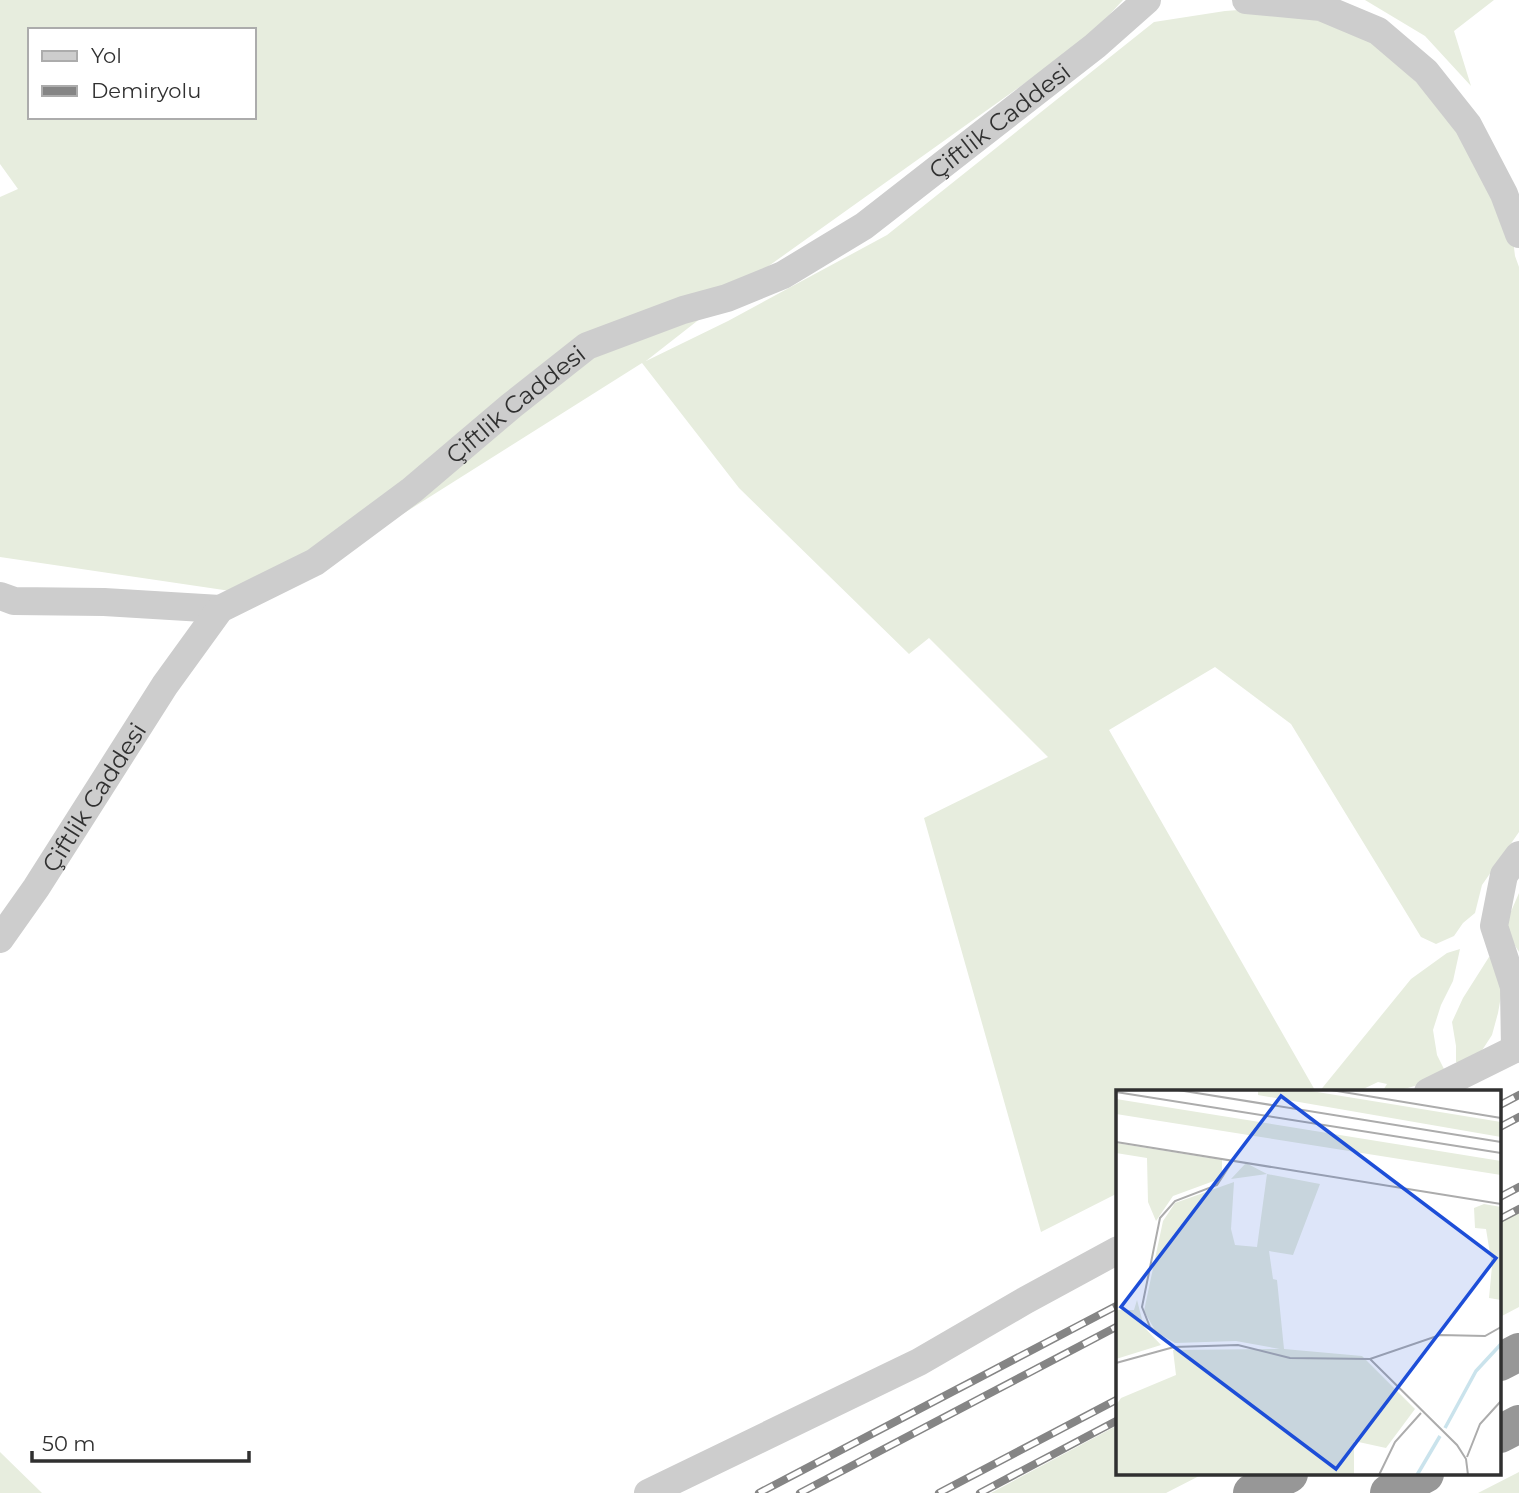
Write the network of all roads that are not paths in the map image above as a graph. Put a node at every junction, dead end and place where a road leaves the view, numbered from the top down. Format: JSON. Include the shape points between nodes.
{"nodes":[{"id":1,"x":1147,"y":0,"type":"edge"},
{"id":2,"x":1246,"y":0,"type":"edge"},
{"id":3,"x":1519,"y":234,"type":"edge"},
{"id":4,"x":0,"y":596,"type":"edge"},
{"id":5,"x":220,"y":609,"type":"junction"},
{"id":6,"x":1519,"y":855,"type":"edge"},
{"id":7,"x":0,"y":939,"type":"edge"},
{"id":8,"x":1517,"y":1048,"type":"edge"},
{"id":9,"x":1432,"y":1090,"type":"edge"},
{"id":10,"x":1116,"y":1251,"type":"edge"},
{"id":11,"x":1519,"y":1352,"type":"edge"},
{"id":12,"x":1502,"y":1361,"type":"edge"},
{"id":13,"x":1519,"y":1424,"type":"edge"},
{"id":14,"x":1502,"y":1433,"type":"edge"},
{"id":15,"x":1285,"y":1476,"type":"edge"},
{"id":16,"x":1421,"y":1476,"type":"edge"},
{"id":17,"x":648,"y":1493,"type":"edge"},
{"id":18,"x":1252,"y":1493,"type":"edge"},
{"id":19,"x":1389,"y":1493,"type":"edge"}],
"edges":[{"from":1,"to":5,"type":"street","name":"Çiftlik Caddesi","via":[[864,226],[783,275],[587,346],[412,490],[315,562]]},
{"from":2,"to":3,"type":"street","via":[[1321,7],[1378,32],[1426,72],[1468,125]]},
{"from":4,"to":5,"type":"street","via":[[13,601]]},
{"from":5,"to":7,"type":"street","name":"Çiftlik Caddesi","via":[[165,685]]},
{"from":6,"to":8,"type":"street","via":[[1504,875],[1494,926],[1514,987]]},
{"from":8,"to":9,"type":"street"},
{"from":10,"to":17,"type":"street","via":[[919,1362]]},
{"from":11,"to":12,"type":"highway"},
{"from":13,"to":14,"type":"highway"},
{"from":15,"to":18,"type":"highway"},
{"from":16,"to":19,"type":"highway"}]}
